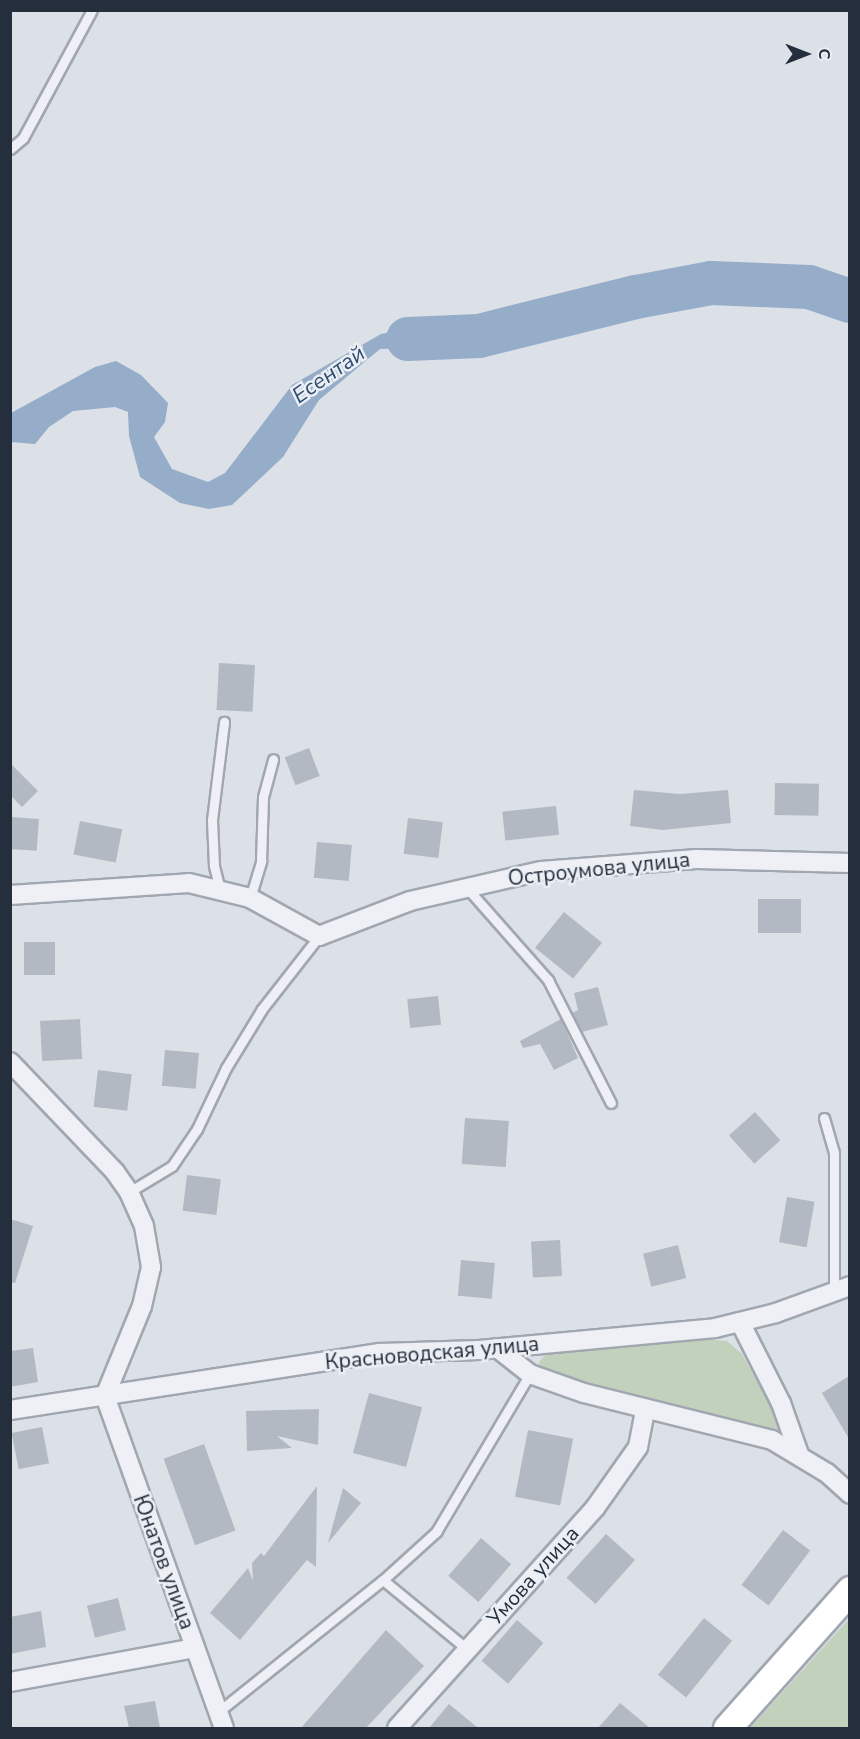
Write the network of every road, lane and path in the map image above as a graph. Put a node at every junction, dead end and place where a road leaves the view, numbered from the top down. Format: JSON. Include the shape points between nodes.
{"nodes":[{"id":1,"x":92,"y":10,"type":"edge"},
{"id":2,"x":10,"y":149,"type":"edge"},
{"id":3,"x":224,"y":722,"type":"dead end"},
{"id":4,"x":273,"y":759,"type":"dead end"},
{"id":5,"x":849,"y":863,"type":"edge"},
{"id":6,"x":466,"y":886,"type":"junction"},
{"id":7,"x":220,"y":890,"type":"junction"},
{"id":8,"x":10,"y":895,"type":"edge"},
{"id":9,"x":250,"y":898,"type":"junction"},
{"id":10,"x":319,"y":936,"type":"junction"},
{"id":11,"x":10,"y":1062,"type":"edge"},
{"id":12,"x":611,"y":1103,"type":"dead end"},
{"id":13,"x":824,"y":1119,"type":"dead end"},
{"id":14,"x":129,"y":1192,"type":"junction"},
{"id":15,"x":842,"y":1288,"type":"edge"},
{"id":16,"x":740,"y":1323,"type":"junction"},
{"id":17,"x":497,"y":1348,"type":"junction"},
{"id":18,"x":530,"y":1374,"type":"junction"},
{"id":19,"x":105,"y":1396,"type":"junction"},
{"id":20,"x":10,"y":1410,"type":"edge"},
{"id":21,"x":645,"y":1410,"type":"junction"},
{"id":22,"x":799,"y":1454,"type":"junction"},
{"id":23,"x":849,"y":1494,"type":"edge"},
{"id":24,"x":383,"y":1580,"type":"junction"},
{"id":25,"x":849,"y":1590,"type":"edge"},
{"id":26,"x":195,"y":1648,"type":"junction"},
{"id":27,"x":467,"y":1649,"type":"junction"},
{"id":28,"x":10,"y":1682,"type":"edge"},
{"id":29,"x":221,"y":1720,"type":"edge"},
{"id":30,"x":397,"y":1728,"type":"edge"},
{"id":31,"x":727,"y":1728,"type":"edge"}],
"edges":[{"from":1,"to":2,"type":"lane","via":[[23,138]]},
{"from":3,"to":7,"type":"lane","via":[[212,820],[214,866]]},
{"from":4,"to":9,"type":"lane","via":[[263,797],[261,861]]},
{"from":5,"to":6,"type":"street","name":"Остроумова улица","via":[[697,859],[541,871]]},
{"from":6,"to":10,"type":"street","name":"Остроумова улица","via":[[410,901]]},
{"from":6,"to":12,"type":"lane","via":[[548,980]]},
{"from":7,"to":8,"type":"street","via":[[189,883]]},
{"from":7,"to":9,"type":"street"},
{"from":9,"to":10,"type":"street"},
{"from":10,"to":14,"type":"lane","via":[[262,1009],[226,1068],[197,1129],[172,1166]]},
{"from":11,"to":14,"type":"street","via":[[72,1125]]},
{"from":13,"to":15,"type":"lane","via":[[834,1153]]},
{"from":14,"to":19,"type":"street","via":[[144,1226],[150,1267],[142,1306]]},
{"from":15,"to":16,"type":"street","name":"Красноводская улица"},
{"from":16,"to":17,"type":"street","name":"Красноводская улица"},
{"from":16,"to":22,"type":"street","via":[[781,1403]]},
{"from":17,"to":18,"type":"street"},
{"from":17,"to":19,"type":"street","name":"Красноводская улица","via":[[380,1353]]},
{"from":18,"to":21,"type":"street"},
{"from":18,"to":24,"type":"lane","via":[[436,1532]]},
{"from":19,"to":20,"type":"street","name":"Красноводская улица"},
{"from":19,"to":26,"type":"street","name":"Юнатов улица"},
{"from":21,"to":22,"type":"street","via":[[772,1440]]},
{"from":21,"to":27,"type":"street","name":"Умова улица","via":[[638,1447],[595,1508]]},
{"from":22,"to":23,"type":"street"},
{"from":24,"to":27,"type":"lane"},
{"from":24,"to":29,"type":"lane"},
{"from":25,"to":31,"type":"street"},
{"from":26,"to":28,"type":"street"},
{"from":26,"to":29,"type":"street","name":"Юнатов улица"},
{"from":27,"to":30,"type":"street","name":"Умова улица"}]}
